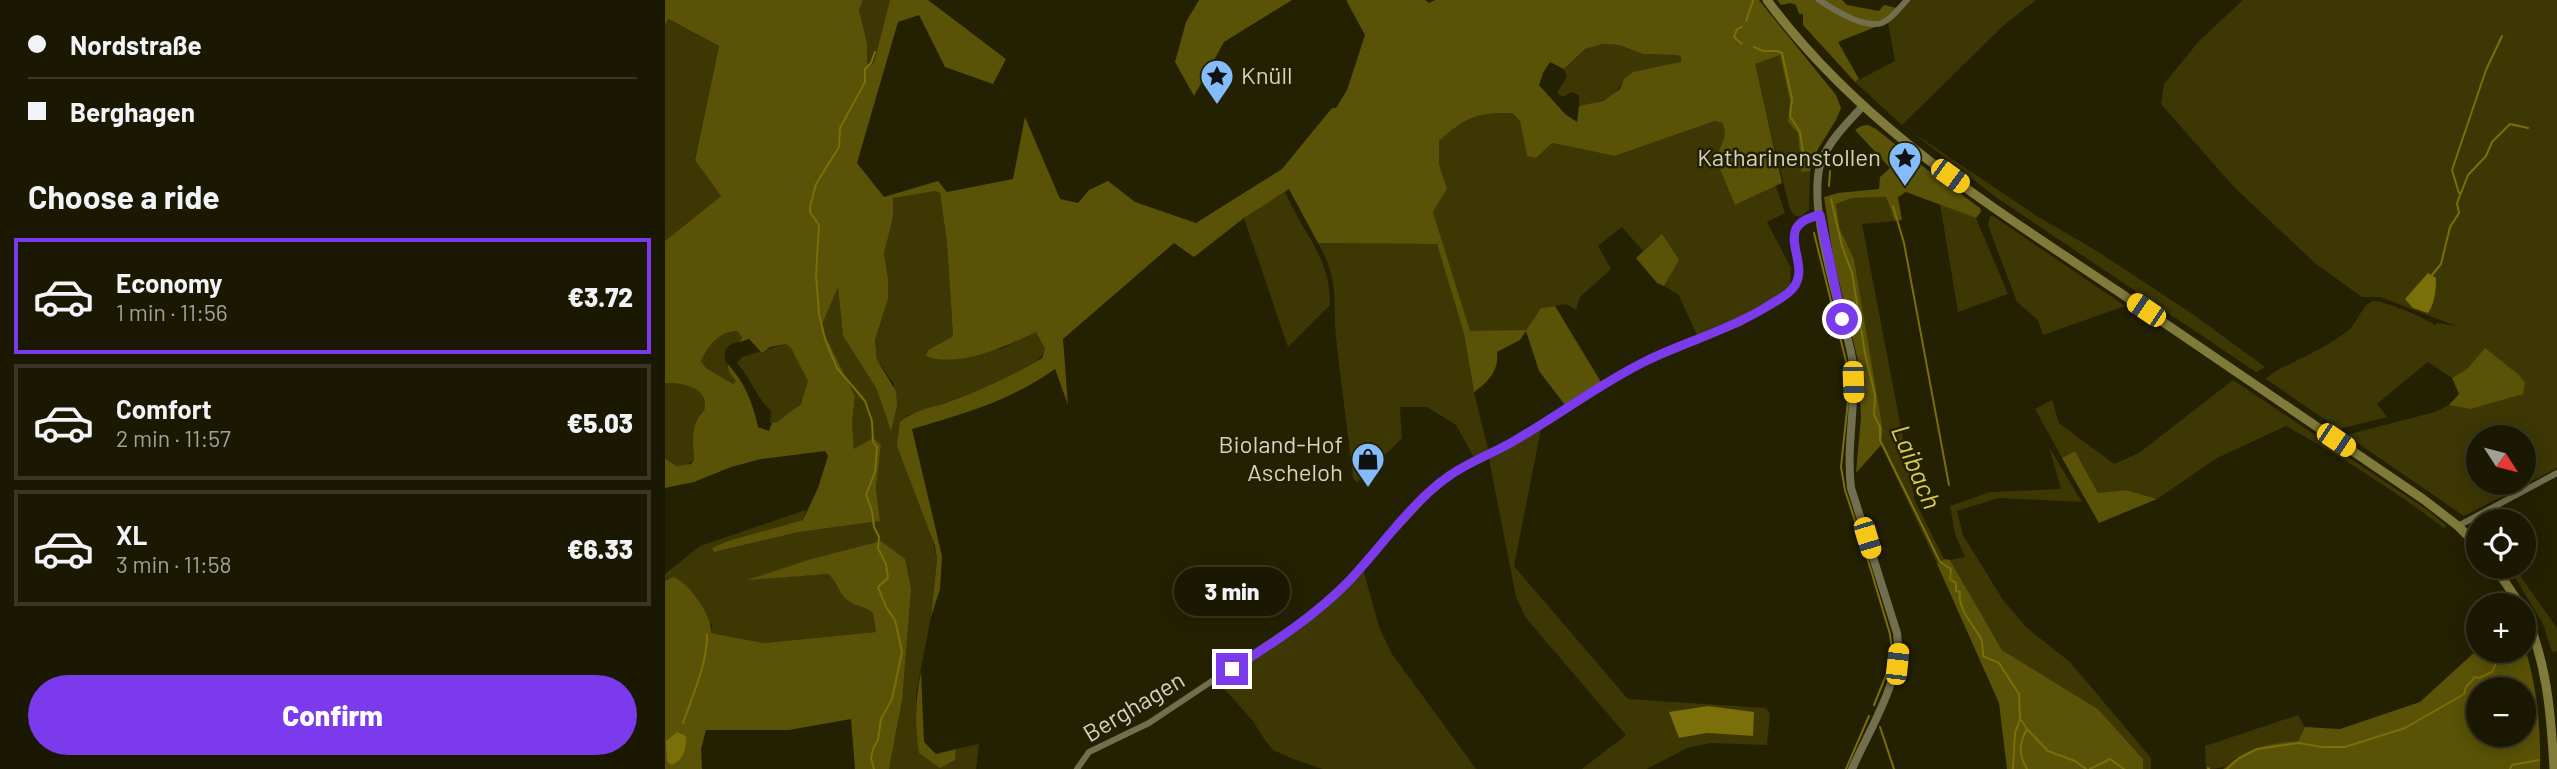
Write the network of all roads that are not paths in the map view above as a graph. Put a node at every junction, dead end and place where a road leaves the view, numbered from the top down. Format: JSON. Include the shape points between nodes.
{"nodes":[{"id":1,"x":1767,"y":0,"type":"edge"},
{"id":2,"x":1819,"y":0,"type":"edge"},
{"id":3,"x":1907,"y":0,"type":"edge"},
{"id":4,"x":1862,"y":107,"type":"junction"},
{"id":5,"x":1820,"y":215,"type":"junction"},
{"id":6,"x":2557,"y":473,"type":"edge"},
{"id":7,"x":2458,"y":526,"type":"junction"},
{"id":8,"x":2466,"y":534,"type":"edge"},
{"id":9,"x":2536,"y":643,"type":"edge"},
{"id":10,"x":1077,"y":769,"type":"edge"},
{"id":11,"x":1852,"y":769,"type":"edge"},
{"id":12,"x":2554,"y":769,"type":"edge"}],
"edges":[{"from":1,"to":4,"type":"main road","via":[[1818,64]]},
{"from":2,"to":3,"type":"street","via":[[1852,19],[1874,24],[1888,19]]},
{"from":4,"to":5,"type":"street","via":[[1822,161]]},
{"from":4,"to":7,"type":"main road","via":[[1992,206]]},
{"from":5,"to":10,"type":"street","name":"Berghagen","via":[[1797,227],[1794,244],[1799,276],[1781,298],[1740,323],[1648,360],[1603,384],[1519,439],[1452,474],[1308,617],[1149,723],[1089,752]]},
{"from":5,"to":11,"type":"street","via":[[1853,362],[1851,488],[1899,649],[1890,684]]},
{"from":6,"to":7,"type":"street"},
{"from":7,"to":8,"type":"main road"},
{"from":9,"to":12,"type":"main road","via":[[2548,688]]}]}
